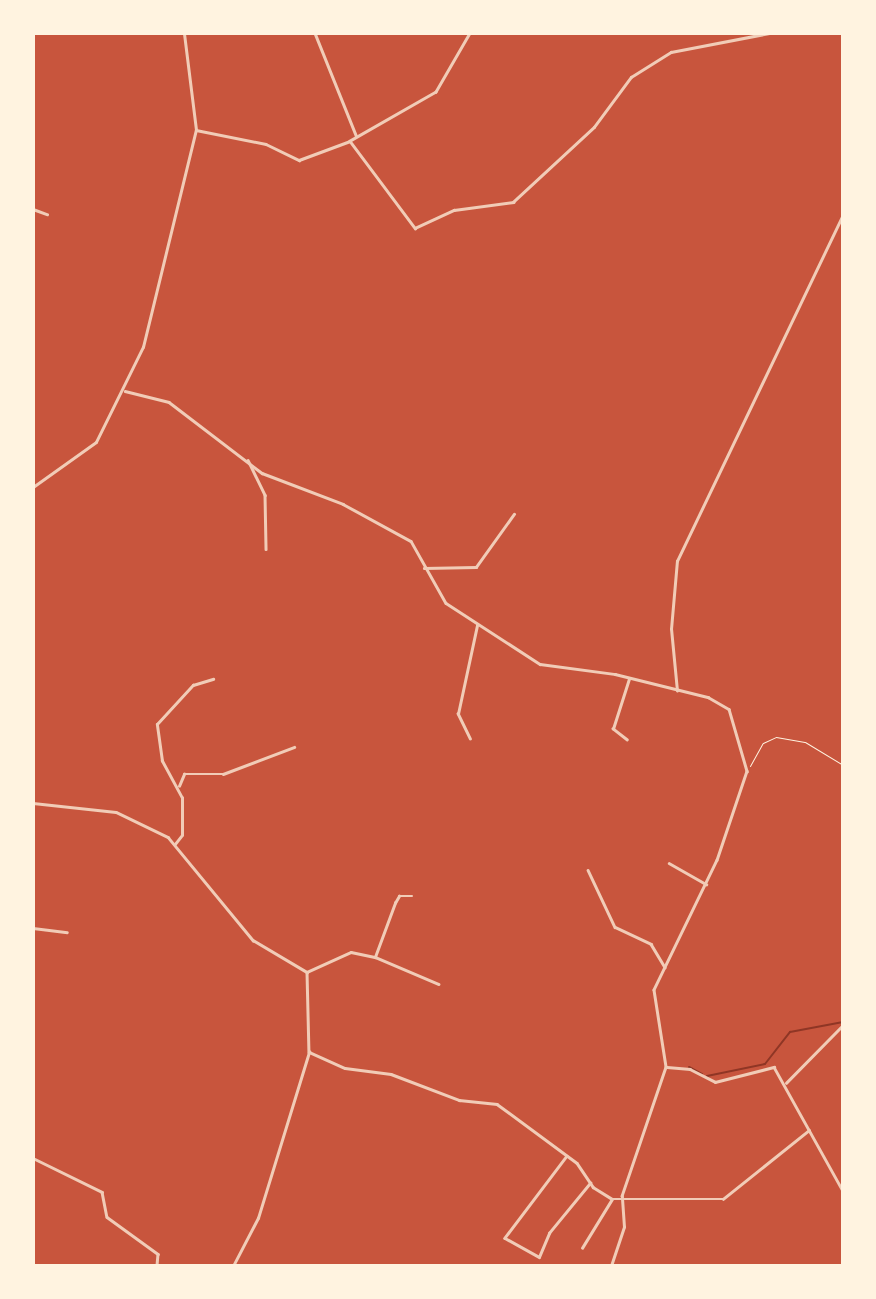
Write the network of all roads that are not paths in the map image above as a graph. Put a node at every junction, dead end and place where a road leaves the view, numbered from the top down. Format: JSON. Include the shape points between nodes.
{"nodes":[{"id":1,"x":184,"y":33,"type":"edge"},
{"id":2,"x":315,"y":33,"type":"edge"},
{"id":3,"x":470,"y":33,"type":"edge"},
{"id":4,"x":770,"y":33,"type":"edge"},
{"id":5,"x":196,"y":131,"type":"junction"},
{"id":6,"x":356,"y":135,"type":"junction"},
{"id":7,"x":350,"y":141,"type":"junction"},
{"id":8,"x":33,"y":209,"type":"edge"},
{"id":9,"x":47,"y":214,"type":"dead end"},
{"id":10,"x":843,"y":215,"type":"edge"},
{"id":11,"x":125,"y":391,"type":"junction"},
{"id":12,"x":247,"y":457,"type":"junction"},
{"id":13,"x":33,"y":487,"type":"edge"},
{"id":14,"x":514,"y":514,"type":"dead end"},
{"id":15,"x":266,"y":549,"type":"dead end"},
{"id":16,"x":424,"y":568,"type":"junction"},
{"id":17,"x":477,"y":625,"type":"junction"},
{"id":18,"x":629,"y":678,"type":"junction"},
{"id":19,"x":213,"y":679,"type":"dead end"},
{"id":20,"x":677,"y":691,"type":"junction"},
{"id":21,"x":470,"y":739,"type":"dead end"},
{"id":22,"x":627,"y":740,"type":"dead end"},
{"id":23,"x":294,"y":747,"type":"dead end"},
{"id":24,"x":179,"y":786,"type":"junction"},
{"id":25,"x":33,"y":803,"type":"edge"},
{"id":26,"x":175,"y":844,"type":"junction"},
{"id":27,"x":669,"y":863,"type":"dead end"},
{"id":28,"x":588,"y":870,"type":"dead end"},
{"id":29,"x":706,"y":884,"type":"junction"},
{"id":30,"x":412,"y":896,"type":"dead end"},
{"id":31,"x":33,"y":928,"type":"edge"},
{"id":32,"x":66,"y":932,"type":"dead end"},
{"id":33,"x":374,"y":957,"type":"junction"},
{"id":34,"x":665,"y":967,"type":"junction"},
{"id":35,"x":307,"y":972,"type":"junction"},
{"id":36,"x":439,"y":984,"type":"dead end"},
{"id":37,"x":842,"y":1026,"type":"edge"},
{"id":38,"x":309,"y":1052,"type":"junction"},
{"id":39,"x":666,"y":1068,"type":"junction"},
{"id":40,"x":786,"y":1083,"type":"junction"},
{"id":41,"x":809,"y":1130,"type":"junction"},
{"id":42,"x":567,"y":1156,"type":"junction"},
{"id":43,"x":33,"y":1158,"type":"edge"},
{"id":44,"x":590,"y":1183,"type":"junction"},
{"id":45,"x":843,"y":1191,"type":"edge"},
{"id":46,"x":622,"y":1196,"type":"junction"},
{"id":47,"x":612,"y":1199,"type":"junction"},
{"id":48,"x":582,"y":1248,"type":"dead end"},
{"id":49,"x":157,"y":1266,"type":"edge"},
{"id":50,"x":233,"y":1266,"type":"edge"},
{"id":51,"x":611,"y":1266,"type":"edge"}],
"edges":[{"from":1,"to":5,"type":"street"},
{"from":2,"to":6,"type":"street"},
{"from":3,"to":6,"type":"street","via":[[436,92]]},
{"from":4,"to":7,"type":"street","via":[[671,52],[631,77],[594,127],[513,202],[454,211],[419,228],[407,221]]},
{"from":5,"to":7,"type":"street","via":[[266,144],[299,160]]},
{"from":5,"to":11,"type":"street","via":[[145,340]]},
{"from":6,"to":7,"type":"street"},
{"from":8,"to":9,"type":"street"},
{"from":10,"to":20,"type":"street","via":[[677,561],[671,629]]},
{"from":11,"to":12,"type":"street","via":[[169,402]]},
{"from":11,"to":13,"type":"street","via":[[89,449],[59,464]]},
{"from":12,"to":15,"type":"street","via":[[265,495]]},
{"from":12,"to":16,"type":"street","via":[[267,476],[343,504],[411,541]]},
{"from":14,"to":16,"type":"street","via":[[476,566]]},
{"from":16,"to":17,"type":"street","via":[[442,599]]},
{"from":17,"to":18,"type":"street","via":[[550,668]]},
{"from":17,"to":21,"type":"street","via":[[458,714]]},
{"from":18,"to":20,"type":"street"},
{"from":18,"to":22,"type":"street","via":[[613,729]]},
{"from":19,"to":24,"type":"street","via":[[193,685],[157,724],[162,761]]},
{"from":20,"to":29,"type":"street","via":[[727,706],[747,771]]},
{"from":23,"to":24,"type":"street","via":[[223,774],[184,774]]},
{"from":24,"to":26,"type":"street","via":[[183,828]]},
{"from":25,"to":26,"type":"street","via":[[116,812]]},
{"from":26,"to":35,"type":"street","via":[[253,940]]},
{"from":27,"to":29,"type":"street"},
{"from":28,"to":34,"type":"street","via":[[615,927],[651,944]]},
{"from":29,"to":34,"type":"street"},
{"from":30,"to":33,"type":"street","via":[[399,896]]},
{"from":31,"to":32,"type":"street"},
{"from":33,"to":35,"type":"street","via":[[351,952]]},
{"from":33,"to":36,"type":"street"},
{"from":34,"to":39,"type":"street","via":[[653,997]]},
{"from":35,"to":38,"type":"street"},
{"from":37,"to":40,"type":"street"},
{"from":38,"to":42,"type":"street","via":[[459,1100],[497,1104]]},
{"from":38,"to":50,"type":"street","via":[[258,1218]]},
{"from":39,"to":40,"type":"street","via":[[690,1069],[715,1082],[770,1067]]},
{"from":39,"to":46,"type":"street"},
{"from":40,"to":41,"type":"street"},
{"from":41,"to":45,"type":"street"},
{"from":41,"to":46,"type":"street","via":[[723,1199]]},
{"from":42,"to":44,"type":"street"},
{"from":42,"to":44,"type":"street","via":[[505,1238],[539,1257],[549,1233]]},
{"from":43,"to":49,"type":"street","via":[[102,1192],[107,1217],[158,1254]]},
{"from":44,"to":47,"type":"street"},
{"from":46,"to":47,"type":"street"},
{"from":46,"to":51,"type":"street","via":[[624,1227]]},
{"from":47,"to":48,"type":"street"}]}
